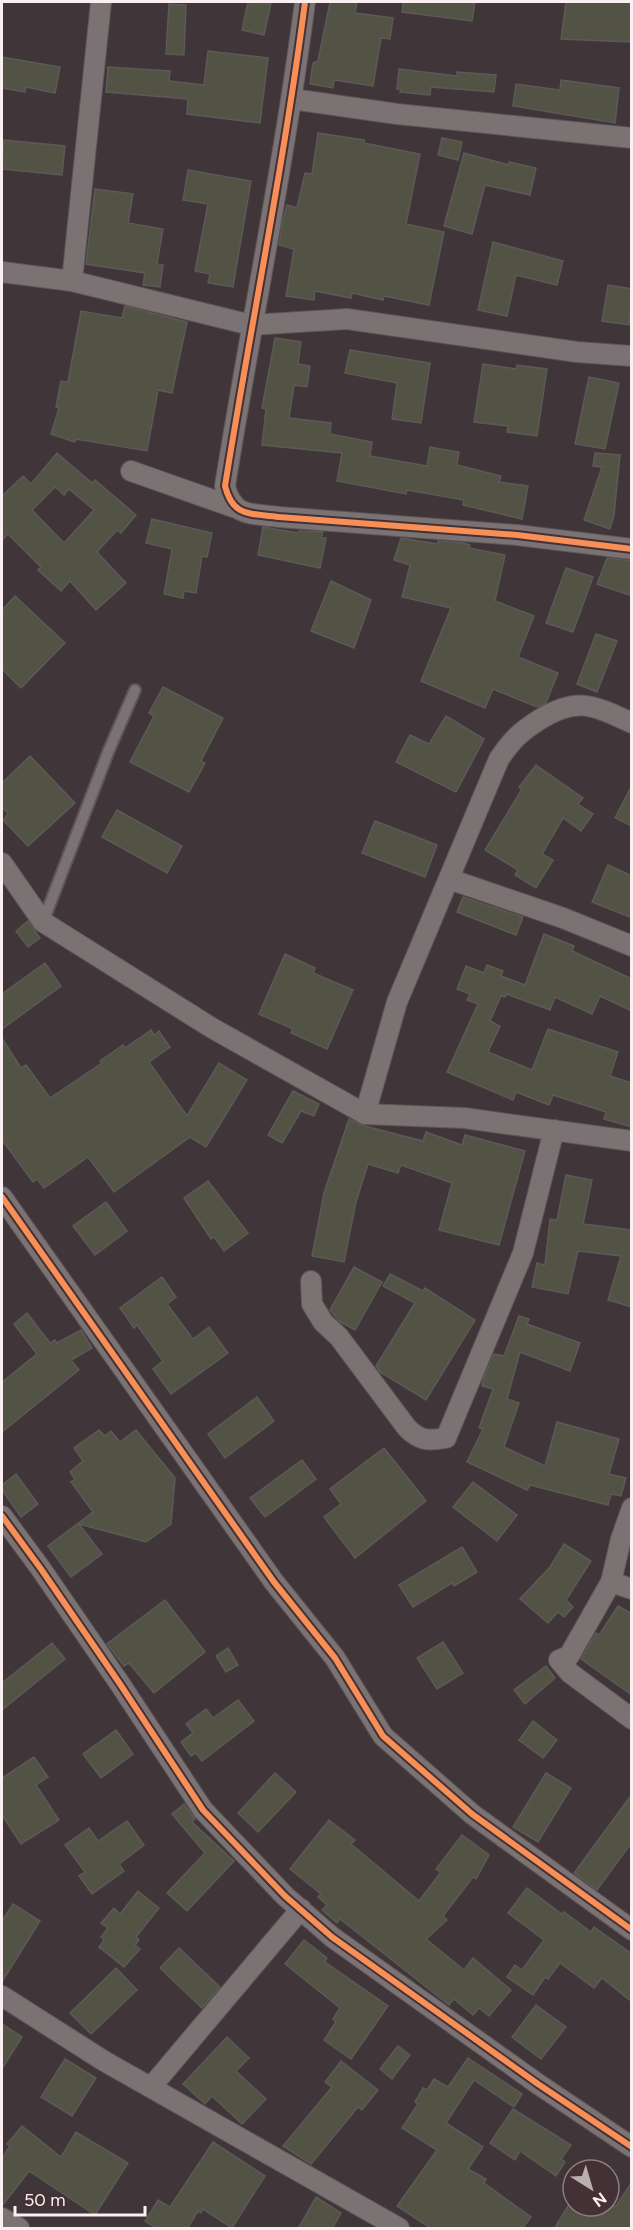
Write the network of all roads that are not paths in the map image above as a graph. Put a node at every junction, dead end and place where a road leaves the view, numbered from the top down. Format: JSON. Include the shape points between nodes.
{"nodes":[{"id":1,"x":101,"y":2,"type":"edge"},
{"id":2,"x":305,"y":2,"type":"edge"},
{"id":3,"x":292,"y":99,"type":"junction"},
{"id":4,"x":632,"y":138,"type":"edge"},
{"id":5,"x":2,"y":272,"type":"edge"},
{"id":6,"x":72,"y":281,"type":"junction"},
{"id":7,"x":251,"y":325,"type":"junction"},
{"id":8,"x":632,"y":356,"type":"edge"},
{"id":9,"x":131,"y":471,"type":"dead end"},
{"id":10,"x":233,"y":507,"type":"junction"},
{"id":11,"x":632,"y":549,"type":"edge"},
{"id":12,"x":135,"y":690,"type":"dead end"},
{"id":13,"x":632,"y":723,"type":"edge"},
{"id":14,"x":2,"y":863,"type":"edge"},
{"id":15,"x":449,"y":879,"type":"junction"},
{"id":16,"x":43,"y":922,"type":"junction"},
{"id":17,"x":632,"y":946,"type":"edge"},
{"id":18,"x":365,"y":1114,"type":"junction"},
{"id":19,"x":554,"y":1130,"type":"junction"},
{"id":20,"x":632,"y":1141,"type":"edge"},
{"id":21,"x":2,"y":1197,"type":"edge"},
{"id":22,"x":311,"y":1281,"type":"dead end"},
{"id":23,"x":632,"y":1508,"type":"edge"},
{"id":24,"x":2,"y":1516,"type":"edge"},
{"id":25,"x":611,"y":1582,"type":"junction"},
{"id":26,"x":632,"y":1589,"type":"edge"},
{"id":27,"x":632,"y":1719,"type":"edge"},
{"id":28,"x":301,"y":1909,"type":"junction"},
{"id":29,"x":632,"y":1930,"type":"edge"},
{"id":30,"x":2,"y":1996,"type":"edge"},
{"id":31,"x":152,"y":2086,"type":"junction"},
{"id":32,"x":632,"y":2147,"type":"edge"},
{"id":33,"x":2,"y":2218,"type":"edge"},
{"id":34,"x":19,"y":2229,"type":"edge"},
{"id":35,"x":399,"y":2229,"type":"edge"}],
"edges":[{"from":1,"to":6,"type":"street"},
{"from":2,"to":3,"type":"street"},
{"from":3,"to":4,"type":"street"},
{"from":3,"to":7,"type":"street"},
{"from":5,"to":6,"type":"street"},
{"from":6,"to":7,"type":"street"},
{"from":7,"to":8,"type":"street","via":[[347,319],[577,352]]},
{"from":7,"to":10,"type":"street","via":[[225,486]]},
{"from":9,"to":10,"type":"street"},
{"from":10,"to":11,"type":"street","via":[[241,512],[279,517],[517,535]]},
{"from":12,"to":16,"type":"lane"},
{"from":13,"to":15,"type":"street","via":[[600,709],[563,706],[515,736],[499,759]]},
{"from":14,"to":16,"type":"street"},
{"from":15,"to":17,"type":"street"},
{"from":15,"to":18,"type":"street","via":[[397,1002]]},
{"from":16,"to":18,"type":"street","via":[[212,1028]]},
{"from":18,"to":19,"type":"street","via":[[464,1118]]},
{"from":19,"to":20,"type":"street"},
{"from":19,"to":22,"type":"street","via":[[523,1253],[446,1438],[417,1439],[407,1428],[339,1337],[323,1322],[312,1304]]},
{"from":21,"to":29,"type":"street","via":[[274,1582],[335,1658],[383,1736],[472,1814]]},
{"from":23,"to":25,"type":"street"},
{"from":24,"to":28,"type":"street","via":[[202,1809]]},
{"from":25,"to":26,"type":"street"},
{"from":25,"to":27,"type":"street","via":[[569,1656],[559,1660],[570,1673]]},
{"from":28,"to":31,"type":"street"},
{"from":28,"to":32,"type":"street","via":[[332,1936],[528,2078]]},
{"from":30,"to":31,"type":"street","via":[[104,2061]]},
{"from":31,"to":35,"type":"street"},
{"from":33,"to":34,"type":"street"}]}
